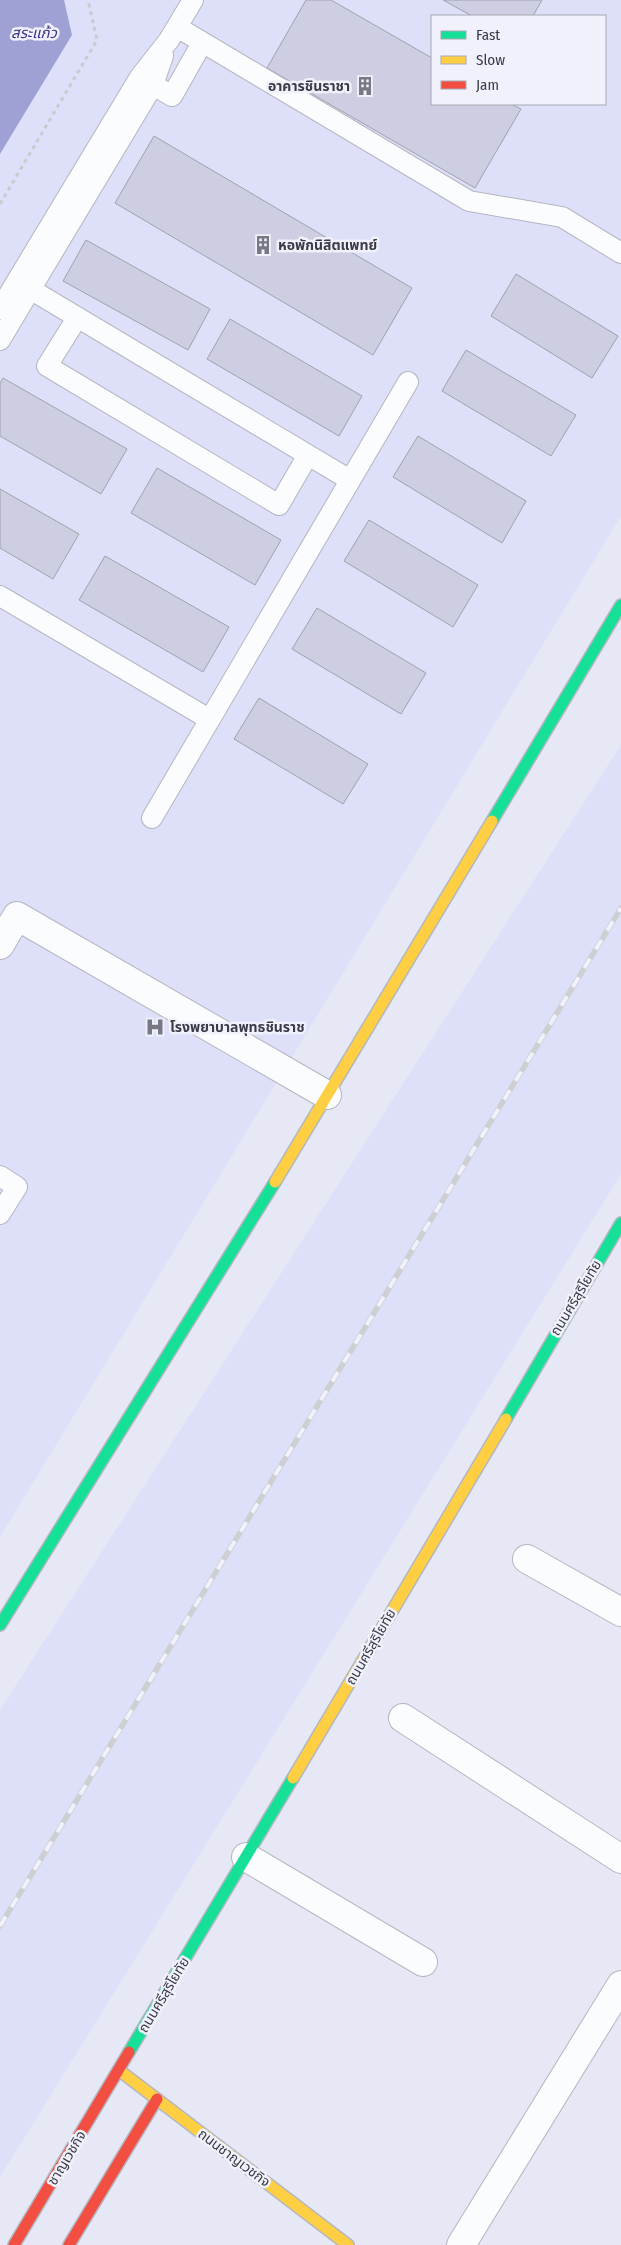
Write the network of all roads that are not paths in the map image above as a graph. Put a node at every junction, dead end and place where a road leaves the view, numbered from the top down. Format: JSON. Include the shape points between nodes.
{"nodes":[{"id":1,"x":193,"y":0,"type":"edge"},
{"id":2,"x":173,"y":34,"type":"junction"},
{"id":3,"x":202,"y":43,"type":"junction"},
{"id":4,"x":153,"y":85,"type":"junction"},
{"id":5,"x":621,"y":252,"type":"edge"},
{"id":6,"x":30,"y":289,"type":"junction"},
{"id":7,"x":0,"y":309,"type":"edge"},
{"id":8,"x":77,"y":318,"type":"junction"},
{"id":9,"x":0,"y":340,"type":"edge"},
{"id":10,"x":408,"y":382,"type":"dead end"},
{"id":11,"x":308,"y":455,"type":"junction"},
{"id":12,"x":350,"y":480,"type":"junction"},
{"id":13,"x":0,"y":596,"type":"edge"},
{"id":14,"x":621,"y":605,"type":"edge"},
{"id":15,"x":209,"y":719,"type":"junction"},
{"id":16,"x":152,"y":818,"type":"dead end"},
{"id":17,"x":0,"y":945,"type":"edge"},
{"id":18,"x":327,"y":1095,"type":"junction"},
{"id":19,"x":0,"y":1176,"type":"edge"},
{"id":20,"x":0,"y":1214,"type":"edge"},
{"id":21,"x":621,"y":1223,"type":"edge"},
{"id":22,"x":527,"y":1559,"type":"dead end"},
{"id":23,"x":621,"y":1612,"type":"edge"},
{"id":24,"x":0,"y":1625,"type":"edge"},
{"id":25,"x":403,"y":1718,"type":"dead end"},
{"id":26,"x":246,"y":1857,"type":"junction"},
{"id":27,"x":621,"y":1859,"type":"edge"},
{"id":28,"x":423,"y":1962,"type":"dead end"},
{"id":29,"x":621,"y":1985,"type":"edge"},
{"id":30,"x":120,"y":2070,"type":"junction"},
{"id":31,"x":157,"y":2099,"type":"junction"},
{"id":32,"x":14,"y":2245,"type":"edge"},
{"id":33,"x":69,"y":2245,"type":"edge"},
{"id":34,"x":348,"y":2245,"type":"edge"},
{"id":35,"x":461,"y":2245,"type":"edge"}],
"edges":[{"from":1,"to":2,"type":"lane"},
{"from":2,"to":3,"type":"lane"},
{"from":2,"to":4,"type":"lane"},
{"from":2,"to":7,"type":"lane","via":[[140,77]]},
{"from":3,"to":4,"type":"lane","via":[[172,96]]},
{"from":3,"to":5,"type":"lane","via":[[469,201],[562,217]]},
{"from":4,"to":6,"type":"lane"},
{"from":6,"to":8,"type":"lane"},
{"from":6,"to":9,"type":"lane"},
{"from":8,"to":11,"type":"lane"},
{"from":8,"to":11,"type":"lane","via":[[47,366],[278,505]]},
{"from":10,"to":12,"type":"lane"},
{"from":11,"to":12,"type":"lane"},
{"from":12,"to":15,"type":"lane"},
{"from":13,"to":15,"type":"lane"},
{"from":14,"to":18,"type":"street"},
{"from":15,"to":16,"type":"lane"},
{"from":17,"to":18,"type":"street","via":[[17,916]]},
{"from":18,"to":24,"type":"street"},
{"from":19,"to":20,"type":"lane","via":[[17,1187]]},
{"from":21,"to":26,"type":"street","name":"ถนนศรีสุริโยทัย"},
{"from":22,"to":23,"type":"street"},
{"from":25,"to":27,"type":"street"},
{"from":26,"to":28,"type":"street"},
{"from":26,"to":30,"type":"street","name":"ถนนศรีสุริโยทัย"},
{"from":29,"to":35,"type":"street"},
{"from":30,"to":31,"type":"street","name":"ถนนชาญเวชกิจ"},
{"from":30,"to":32,"type":"street","name":"ชาญเวชกิจ"},
{"from":31,"to":33,"type":"street"},
{"from":31,"to":34,"type":"street","name":"ถนนชาญเวชกิจ"}]}
